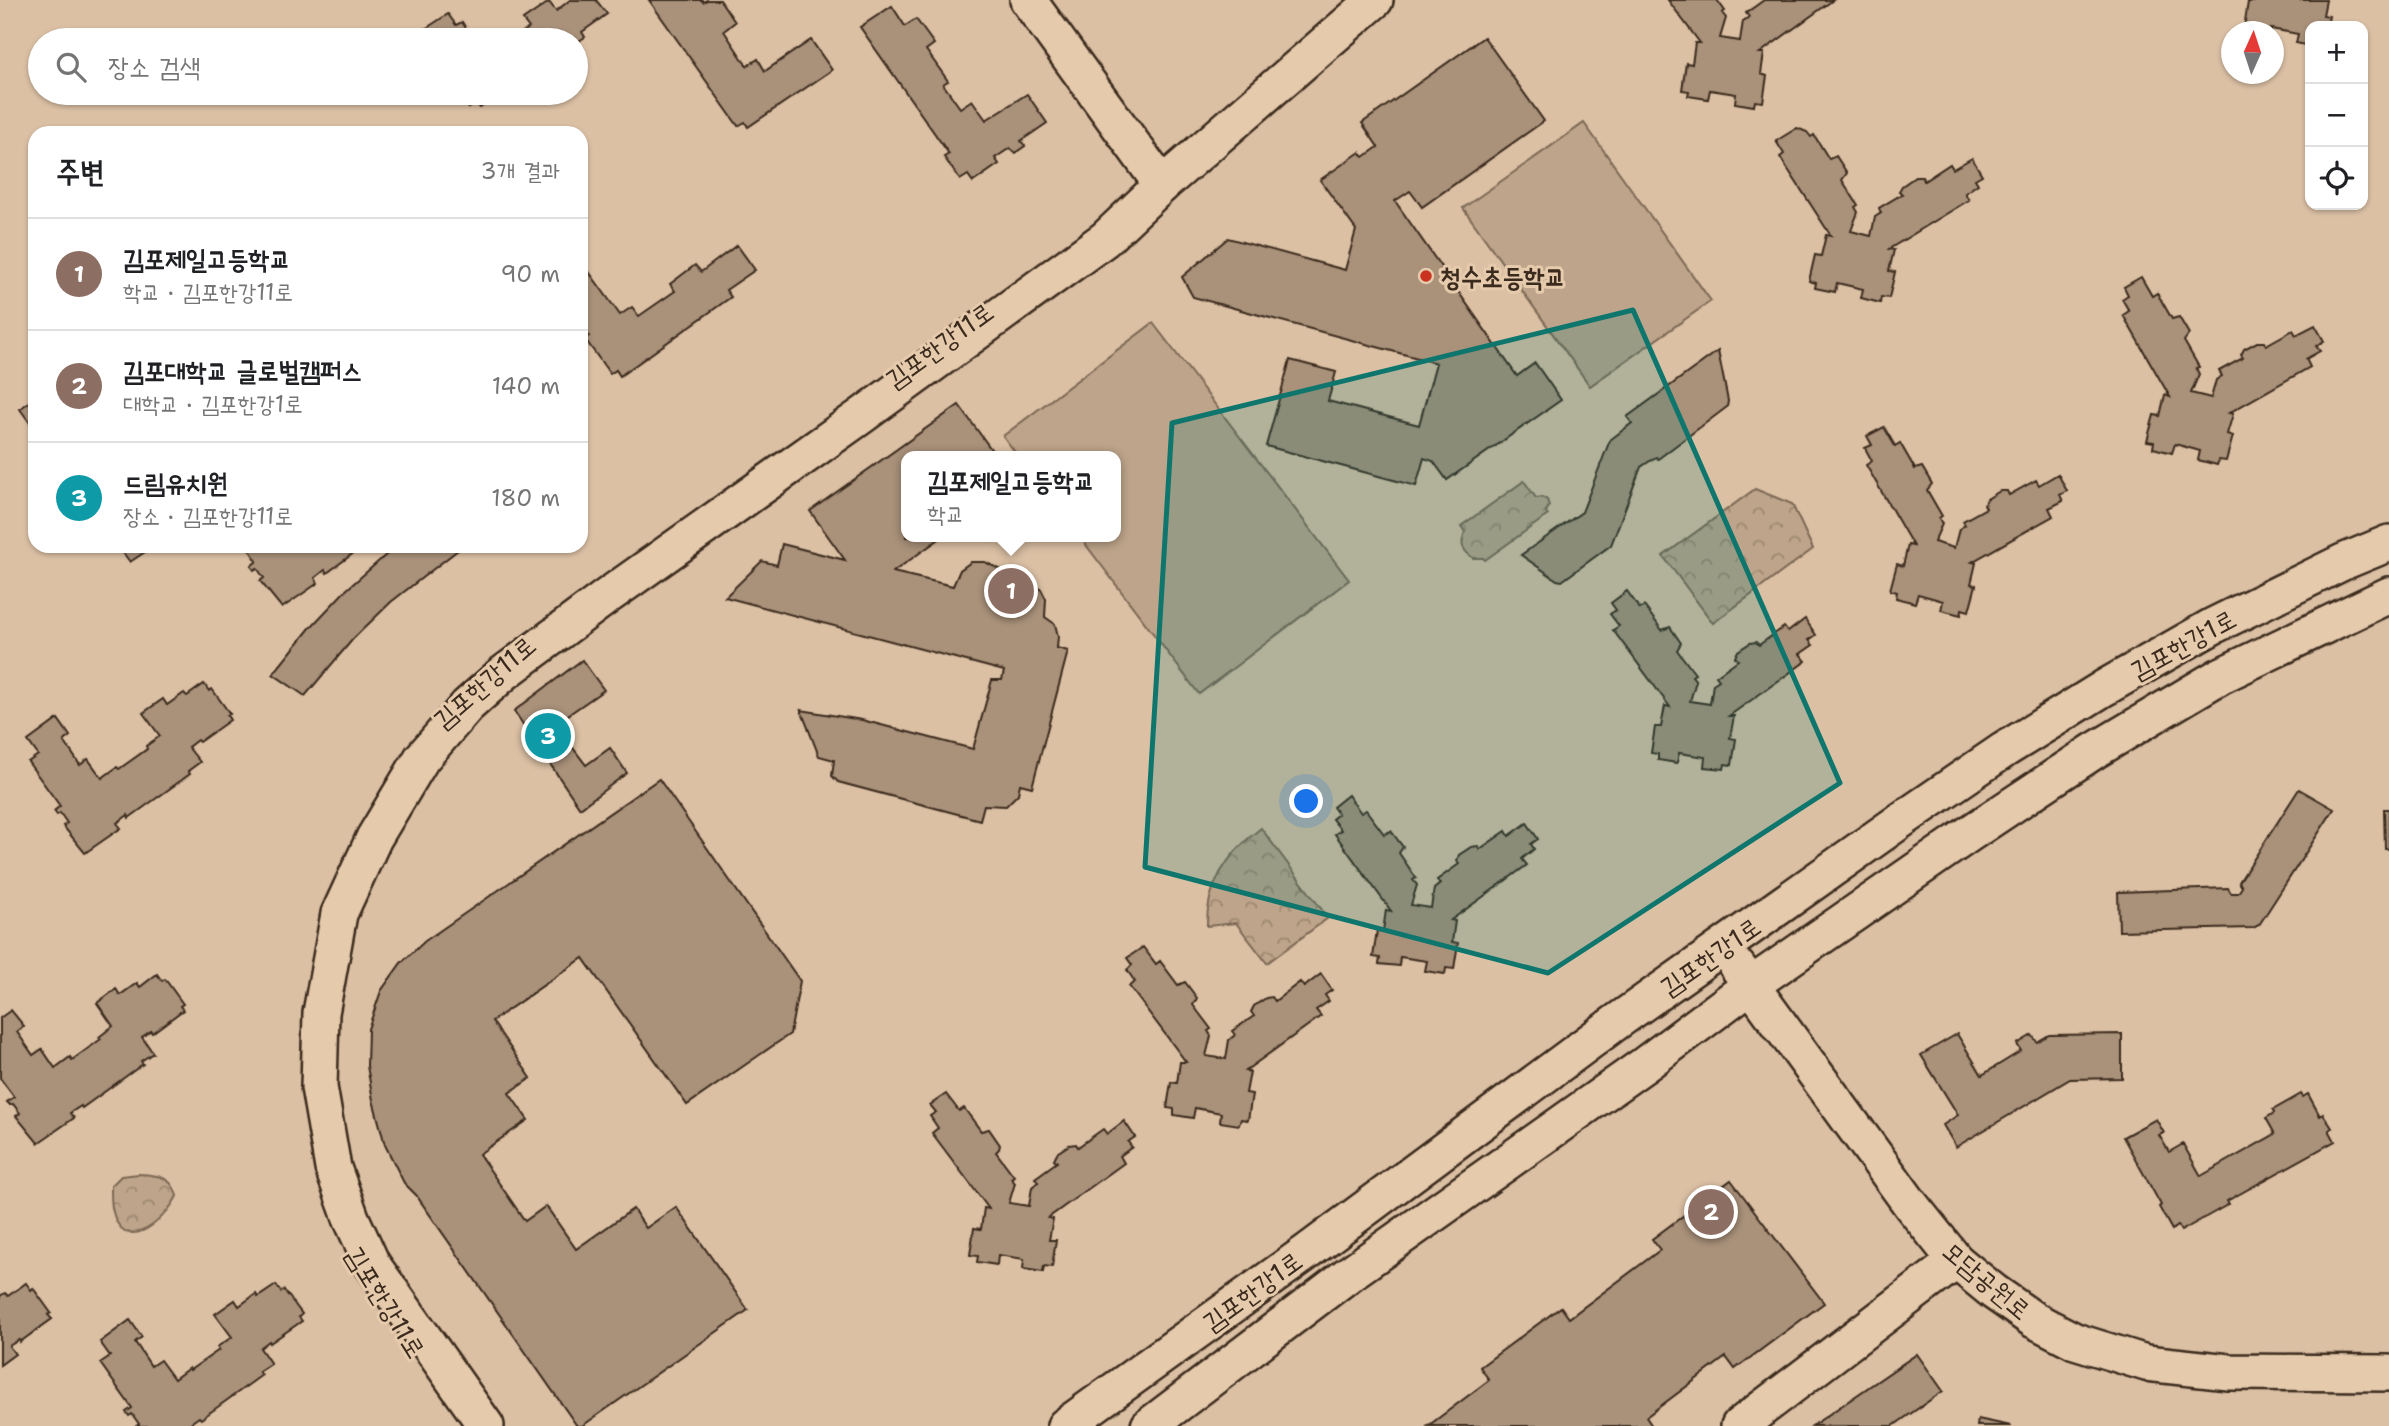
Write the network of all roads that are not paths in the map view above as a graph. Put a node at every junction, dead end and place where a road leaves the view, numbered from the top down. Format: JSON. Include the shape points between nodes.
{"nodes":[{"id":1,"x":1027,"y":0,"type":"edge"},
{"id":2,"x":1375,"y":0,"type":"edge"},
{"id":3,"x":1162,"y":185,"type":"junction"},
{"id":4,"x":2389,"y":543,"type":"edge"},
{"id":5,"x":2389,"y":595,"type":"edge"},
{"id":6,"x":1723,"y":947,"type":"junction"},
{"id":7,"x":1751,"y":985,"type":"junction"},
{"id":8,"x":1956,"y":1261,"type":"junction"},
{"id":9,"x":2389,"y":1373,"type":"edge"},
{"id":10,"x":467,"y":1426,"type":"edge"},
{"id":11,"x":486,"y":1426,"type":"edge"},
{"id":12,"x":1065,"y":1426,"type":"edge"},
{"id":13,"x":1149,"y":1426,"type":"edge"},
{"id":14,"x":1739,"y":1426,"type":"edge"}],
"edges":[{"from":1,"to":3,"type":"street"},
{"from":2,"to":3,"type":"street","name":"김포한강11로"},
{"from":3,"to":10,"type":"street","name":"김포한강11로","via":[[1107,220],[500,661],[457,698],[410,751],[365,828],[329,906],[309,1011],[306,1089],[322,1175],[365,1279]]},
{"from":3,"to":11,"type":"street","name":"김포한강11로","via":[[1105,239],[504,673],[467,706],[422,758],[374,838],[340,914],[321,1013],[319,1087],[334,1168],[372,1264]]},
{"from":4,"to":6,"type":"street","name":"김포한강1로","via":[[2213,626],[2104,688],[2004,750]]},
{"from":5,"to":7,"type":"street","name":"김포한강1로","via":[[2220,676],[2094,751]]},
{"from":6,"to":7,"type":"street","name":"모담공원로"},
{"from":6,"to":12,"type":"street","name":"김포한강1로"},
{"from":7,"to":8,"type":"street","name":"모담공원로","via":[[1910,1205]]},
{"from":7,"to":13,"type":"street","name":"김포한강1로","via":[[1349,1274]]},
{"from":8,"to":9,"type":"street","name":"모담공원로","via":[[2034,1320],[2115,1355],[2229,1372]]},
{"from":8,"to":14,"type":"street"}]}
